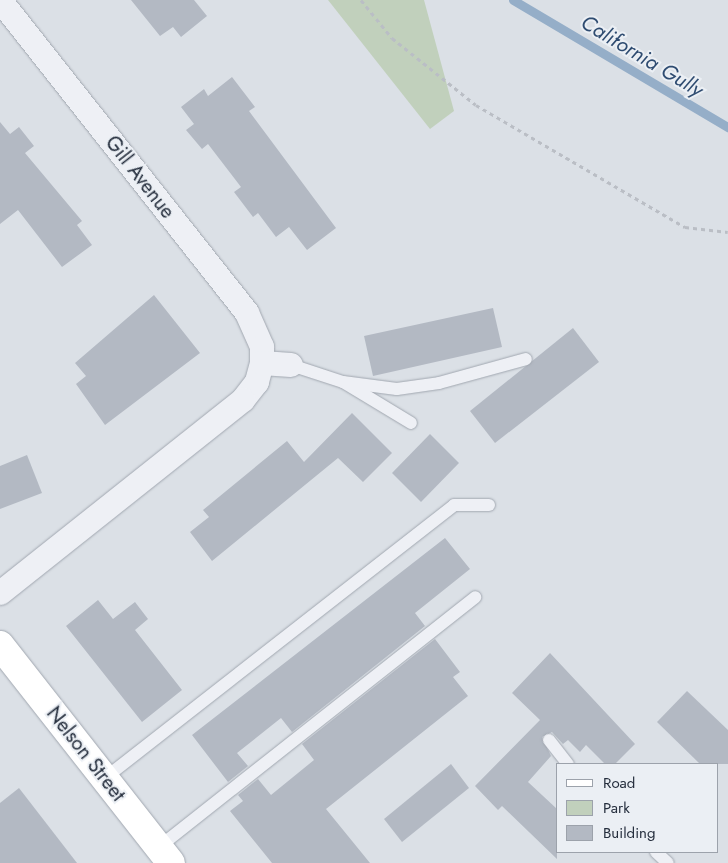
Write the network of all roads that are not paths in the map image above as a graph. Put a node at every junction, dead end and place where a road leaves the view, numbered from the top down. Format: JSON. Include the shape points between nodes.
{"nodes":[{"id":1,"x":0,"y":0,"type":"edge"},
{"id":2,"x":526,"y":359,"type":"dead end"},
{"id":3,"x":262,"y":363,"type":"junction"},
{"id":4,"x":291,"y":365,"type":"joint"},
{"id":5,"x":343,"y":382,"type":"junction"},
{"id":6,"x":411,"y":423,"type":"dead end"},
{"id":7,"x":489,"y":505,"type":"dead end"},
{"id":8,"x":0,"y":593,"type":"edge"},
{"id":9,"x":475,"y":597,"type":"dead end"},
{"id":10,"x":0,"y":645,"type":"edge"},
{"id":11,"x":548,"y":740,"type":"dead end"},
{"id":12,"x":567,"y":763,"type":"edge"},
{"id":13,"x":105,"y":778,"type":"junction"},
{"id":14,"x":657,"y":853,"type":"edge"},
{"id":15,"x":165,"y":855,"type":"edge"},
{"id":16,"x":668,"y":863,"type":"edge"}],
"edges":[{"from":1,"to":3,"type":"street","name":"Gill Avenue","via":[[247,313],[262,347]]},
{"from":2,"to":5,"type":"lane","via":[[414,387]]},
{"from":3,"to":4,"type":"street"},
{"from":3,"to":8,"type":"street","name":"Gill Avenue","via":[[257,382],[243,400]]},
{"from":4,"to":5,"type":"lane"},
{"from":5,"to":6,"type":"lane"},
{"from":7,"to":13,"type":"lane","via":[[454,505]]},
{"from":9,"to":15,"type":"lane"},
{"from":10,"to":13,"type":"street","name":"Nelson Street"},
{"from":11,"to":12,"type":"lane"},
{"from":13,"to":15,"type":"street","name":"Nelson Street"},
{"from":14,"to":16,"type":"lane"}]}
